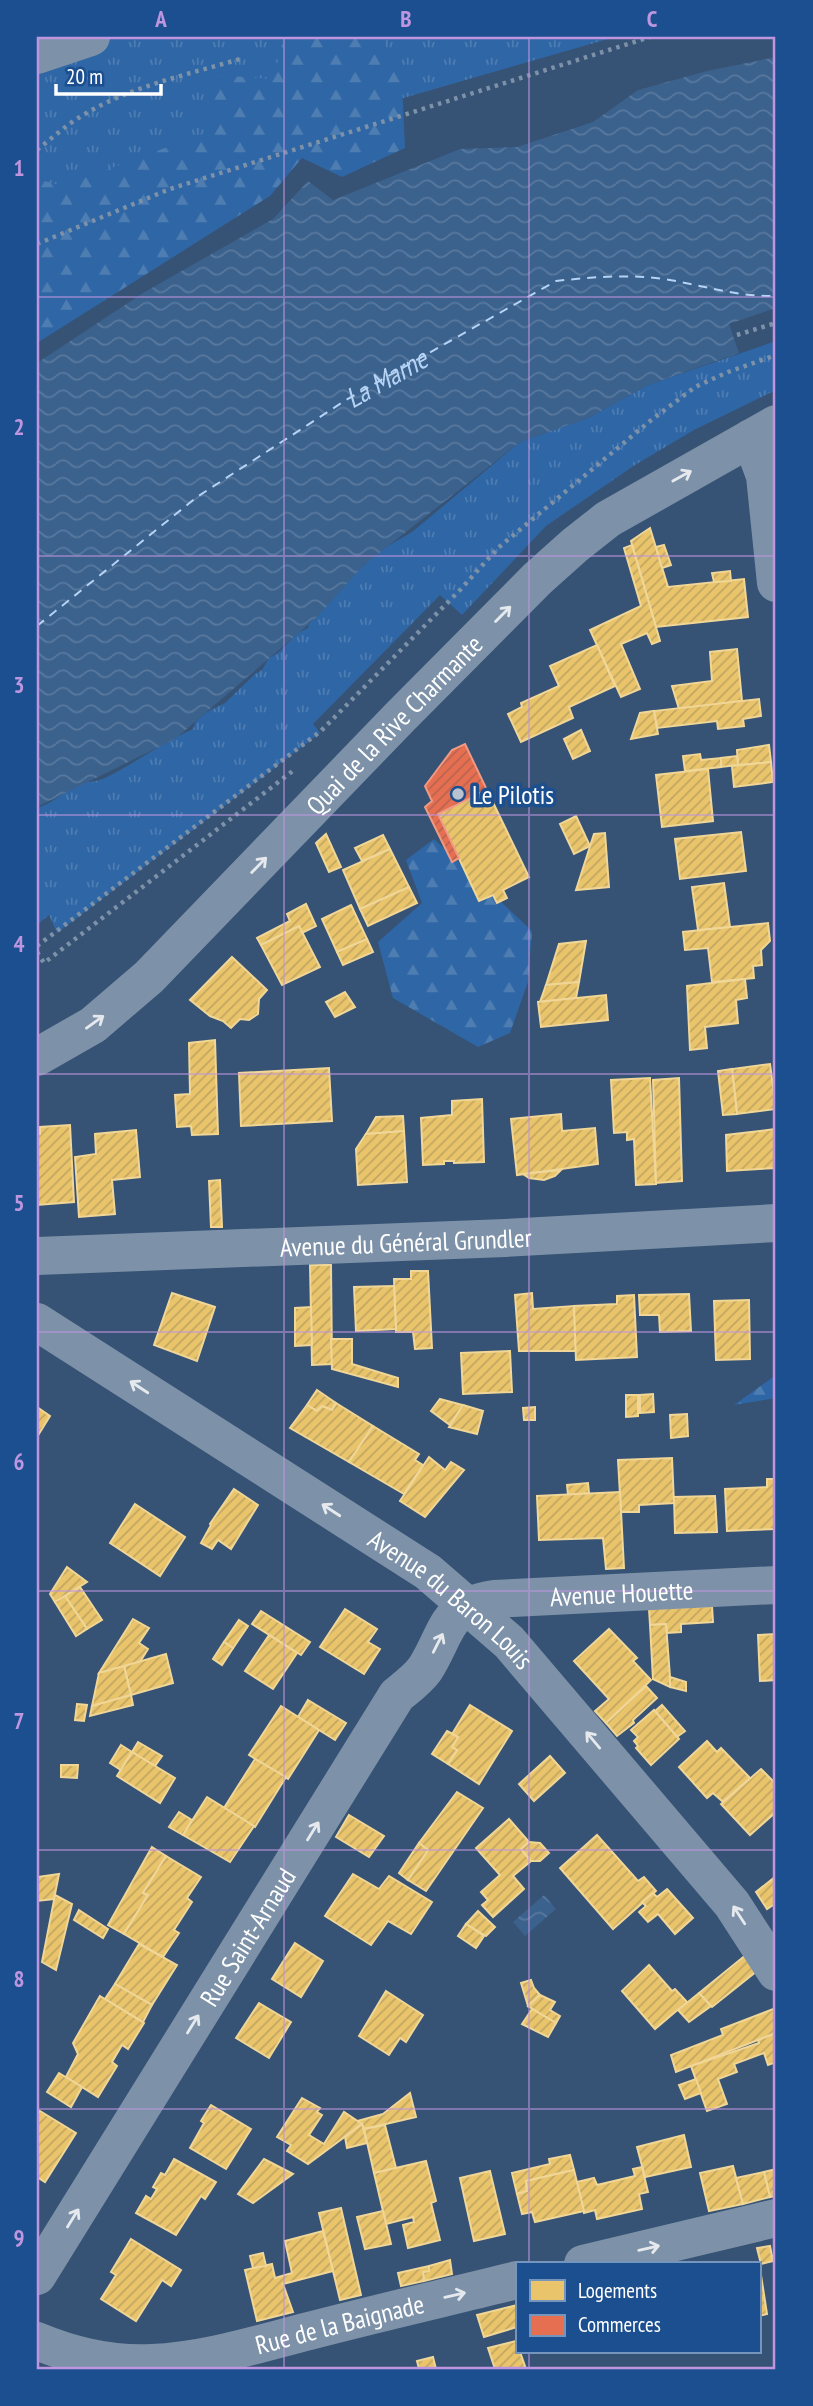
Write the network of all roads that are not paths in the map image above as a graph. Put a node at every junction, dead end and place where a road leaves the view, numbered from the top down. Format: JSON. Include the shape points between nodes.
{"nodes":[{"id":1,"x":91,"y":37,"type":"edge"},
{"id":2,"x":37,"y":55,"type":"edge"},
{"id":3,"x":764,"y":431,"type":"edge"},
{"id":4,"x":776,"y":583,"type":"edge"},
{"id":5,"x":37,"y":1058,"type":"edge"},
{"id":6,"x":776,"y":1223,"type":"edge"},
{"id":7,"x":37,"y":1256,"type":"edge"},
{"id":8,"x":37,"y":1322,"type":"edge"},
{"id":9,"x":776,"y":1585,"type":"edge"},
{"id":10,"x":467,"y":1606,"type":"junction"},
{"id":11,"x":776,"y":1972,"type":"edge"},
{"id":12,"x":776,"y":2218,"type":"edge"},
{"id":13,"x":591,"y":2262,"type":"edge"},
{"id":14,"x":37,"y":2276,"type":"edge"},
{"id":15,"x":516,"y":2280,"type":"edge"},
{"id":16,"x":37,"y":2341,"type":"edge"},
{"id":17,"x":173,"y":2365,"type":"edge"}],
"edges":[{"from":1,"to":2,"type":"street"},
{"from":3,"to":4,"type":"street"},
{"from":5,"to":3,"type":"street","name":"Quai de la Rive Charmante","one_way":true,"via":[[93,1025],[149,977],[575,545],[608,519]]},
{"from":6,"to":7,"type":"street","name":"Avenue du Général Grundler"},
{"from":10,"to":8,"type":"street","name":"Avenue du Baron Louis","one_way":true,"via":[[428,1572]]},
{"from":9,"to":10,"type":"street","name":"Avenue Houette","via":[[494,1599]]},
{"from":11,"to":10,"type":"street","name":"Avenue du Baron Louis","one_way":true,"via":[[732,1904],[509,1642]]},
{"from":14,"to":10,"type":"street","name":"Rue Saint-Arnaud","one_way":true,"via":[[397,1695],[425,1669],[449,1623]]},
{"from":13,"to":12,"type":"street","one_way":true},
{"from":17,"to":15,"type":"street","name":"Rue de la Baignade","one_way":true},
{"from":16,"to":17,"type":"street","name":"Rue de la Baignade","via":[[85,2358]]}]}
